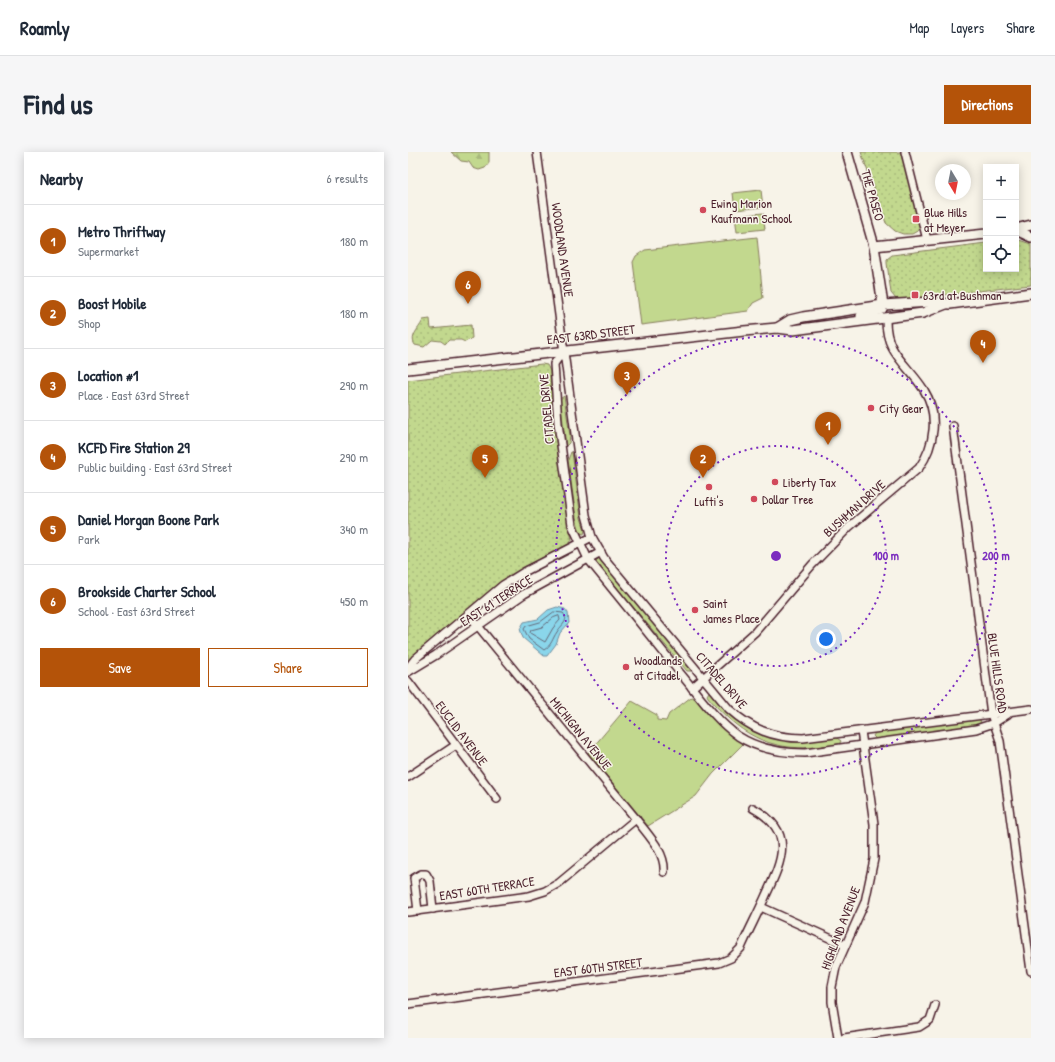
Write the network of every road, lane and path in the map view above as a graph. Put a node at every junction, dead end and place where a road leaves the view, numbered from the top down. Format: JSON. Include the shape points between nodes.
{"nodes":[{"id":1,"x":537,"y":152,"type":"edge"},
{"id":2,"x":847,"y":152,"type":"edge"},
{"id":3,"x":905,"y":152,"type":"edge"},
{"id":4,"x":1031,"y":225,"type":"edge"},
{"id":5,"x":1019,"y":229,"type":"edge"},
{"id":6,"x":1019,"y":232,"type":"edge"},
{"id":7,"x":983,"y":234,"type":"edge"},
{"id":8,"x":1031,"y":238,"type":"edge"},
{"id":9,"x":927,"y":240,"type":"junction"},
{"id":10,"x":874,"y":246,"type":"junction"},
{"id":11,"x":1031,"y":293,"type":"edge"},
{"id":12,"x":931,"y":302,"type":"junction"},
{"id":13,"x":946,"y":304,"type":"junction"},
{"id":14,"x":883,"y":305,"type":"junction"},
{"id":15,"x":886,"y":318,"type":"junction"},
{"id":16,"x":835,"y":325,"type":"junction"},
{"id":17,"x":777,"y":328,"type":"junction"},
{"id":18,"x":564,"y":350,"type":"junction"},
{"id":19,"x":408,"y":369,"type":"edge"},
{"id":20,"x":953,"y":426,"type":"dead end"},
{"id":21,"x":592,"y":537,"type":"junction"},
{"id":22,"x":579,"y":543,"type":"junction"},
{"id":23,"x":601,"y":552,"type":"junction"},
{"id":24,"x":588,"y":559,"type":"junction"},
{"id":25,"x":469,"y":615,"type":"junction"},
{"id":26,"x":478,"y":626,"type":"junction"},
{"id":27,"x":408,"y":668,"type":"edge"},
{"id":28,"x":408,"y":672,"type":"edge"},
{"id":29,"x":703,"y":678,"type":"junction"},
{"id":30,"x":408,"y":681,"type":"edge"},
{"id":31,"x":692,"y":688,"type":"junction"},
{"id":32,"x":1031,"y":709,"type":"edge"},
{"id":33,"x":1011,"y":712,"type":"junction"},
{"id":34,"x":991,"y":714,"type":"junction"},
{"id":35,"x":994,"y":723,"type":"junction"},
{"id":36,"x":861,"y":731,"type":"junction"},
{"id":37,"x":456,"y":745,"type":"junction"},
{"id":38,"x":863,"y":745,"type":"junction"},
{"id":39,"x":408,"y":777,"type":"edge"},
{"id":40,"x":497,"y":799,"type":"dead end"},
{"id":41,"x":753,"y":808,"type":"dead end"},
{"id":42,"x":636,"y":819,"type":"junction"},
{"id":43,"x":664,"y":872,"type":"dead end"},
{"id":44,"x":761,"y":907,"type":"junction"},
{"id":45,"x":434,"y":909,"type":"junction"},
{"id":46,"x":418,"y":911,"type":"junction"},
{"id":47,"x":408,"y":912,"type":"edge"},
{"id":48,"x":845,"y":945,"type":"junction"},
{"id":49,"x":1031,"y":971,"type":"edge"},
{"id":50,"x":408,"y":1004,"type":"edge"},
{"id":51,"x":935,"y":1005,"type":"dead end"},
{"id":52,"x":838,"y":1038,"type":"edge"},
{"id":53,"x":844,"y":1038,"type":"edge"}],
"edges":[{"from":1,"to":18,"type":"street","name":"WOODLAND AVENUE"},
{"from":2,"to":10,"type":"main road","name":"THE PASEO"},
{"from":3,"to":9,"type":"street"},
{"from":4,"to":5,"type":"main road"},
{"from":6,"to":8,"type":"main road"},
{"from":7,"to":9,"type":"main road"},
{"from":9,"to":10,"type":"main road"},
{"from":10,"to":14,"type":"main road"},
{"from":11,"to":13,"type":"main road","name":"EAST 63RD STREET"},
{"from":12,"to":13,"type":"main road","name":"EAST 63RD STREET"},
{"from":12,"to":14,"type":"main road","name":"EAST 63RD STREET"},
{"from":12,"to":15,"type":"main road","via":[[910,309],[896,310],[889,313]]},
{"from":13,"to":15,"type":"main road","name":"EAST 63RD STREET","via":[[923,313]]},
{"from":14,"to":16,"type":"main road","via":[[879,312]]},
{"from":14,"to":17,"type":"main road","name":"EAST 63RD STREET","via":[[803,317],[790,320]]},
{"from":15,"to":16,"type":"main road","name":"EAST 63RD STREET"},
{"from":15,"to":29,"type":"street","name":"BUSHMAN DRIVE","via":[[888,338],[895,355],[923,388],[931,407],[933,433],[926,459],[919,468],[842,534],[755,632]]},
{"from":16,"to":17,"type":"main road","name":"EAST 63RD STREET","via":[[793,330]]},
{"from":17,"to":18,"type":"main road","name":"EAST 63RD STREET"},
{"from":18,"to":19,"type":"main road","name":"EAST 63RD STREET"},
{"from":18,"to":21,"type":"street","name":"CITADEL DRIVE","via":[[586,515]]},
{"from":18,"to":22,"type":"street","name":"CITADEL DRIVE","via":[[554,364],[558,423],[572,525]]},
{"from":20,"to":34,"type":"street","name":"BLUE HILLS ROAD"},
{"from":21,"to":22,"type":"street"},
{"from":21,"to":23,"type":"street","name":"CITADEL DRIVE"},
{"from":22,"to":24,"type":"street","name":"CITADEL DRIVE"},
{"from":22,"to":25,"type":"street","via":[[524,572]]},
{"from":23,"to":24,"type":"street","name":"EAST 61 TERRACE"},
{"from":23,"to":29,"type":"street","name":"CITADEL DRIVE"},
{"from":24,"to":26,"type":"street","name":"EAST 61 TERRACE","via":[[524,594]]},
{"from":24,"to":31,"type":"street","name":"CITADEL DRIVE"},
{"from":25,"to":26,"type":"street","name":"MICHIGAN AVENUE"},
{"from":25,"to":27,"type":"street","via":[[415,659]]},
{"from":26,"to":28,"type":"street","name":"EAST 61 TERRACE"},
{"from":26,"to":42,"type":"street","name":"MICHIGAN AVENUE"},
{"from":29,"to":31,"type":"street","name":"BUSHMAN DRIVE"},
{"from":29,"to":36,"type":"street","name":"CITADEL DRIVE","via":[[729,709],[761,732],[785,738],[803,738]]},
{"from":30,"to":37,"type":"street","name":"EUCLID AVENUE"},
{"from":31,"to":38,"type":"street","name":"CITADEL DRIVE","via":[[727,727],[762,748],[805,753]]},
{"from":32,"to":33,"type":"street","name":"CITADEL DRIVE"},
{"from":33,"to":34,"type":"street","name":"CITADEL DRIVE"},
{"from":33,"to":35,"type":"street","name":"CITADEL DRIVE"},
{"from":34,"to":35,"type":"street","name":"BLUE HILLS ROAD"},
{"from":34,"to":36,"type":"street","name":"CITADEL DRIVE"},
{"from":35,"to":38,"type":"street","name":"CITADEL DRIVE","via":[[976,729]]},
{"from":35,"to":49,"type":"street","name":"BLUE HILLS ROAD","via":[[1002,757]]},
{"from":36,"to":38,"type":"street","name":"HIGHLAND AVENUE"},
{"from":37,"to":39,"type":"street"},
{"from":37,"to":40,"type":"street","name":"EUCLID AVENUE"},
{"from":38,"to":48,"type":"street","name":"HIGHLAND AVENUE","via":[[874,824],[874,859],[864,902]]},
{"from":41,"to":44,"type":"street","via":[[773,823],[782,847],[780,866]]},
{"from":42,"to":43,"type":"street","name":"MICHIGAN AVENUE","via":[[660,853]]},
{"from":42,"to":45,"type":"street","name":"EAST 60TH TERRACE","via":[[559,883],[545,891],[529,896]]},
{"from":44,"to":48,"type":"street"},
{"from":44,"to":50,"type":"street","name":"EAST 60TH STREET","via":[[741,948],[731,958],[719,963]]},
{"from":45,"to":46,"type":"street"},
{"from":45,"to":46,"type":"street","name":"EAST 60TH TERRACE","via":[[430,881],[426,874],[421,874],[414,878]]},
{"from":46,"to":47,"type":"street"},
{"from":48,"to":52,"type":"street","name":"HIGHLAND AVENUE","via":[[836,967],[832,987]]},
{"from":51,"to":53,"type":"street","via":[[930,1020],[919,1027]]}]}
